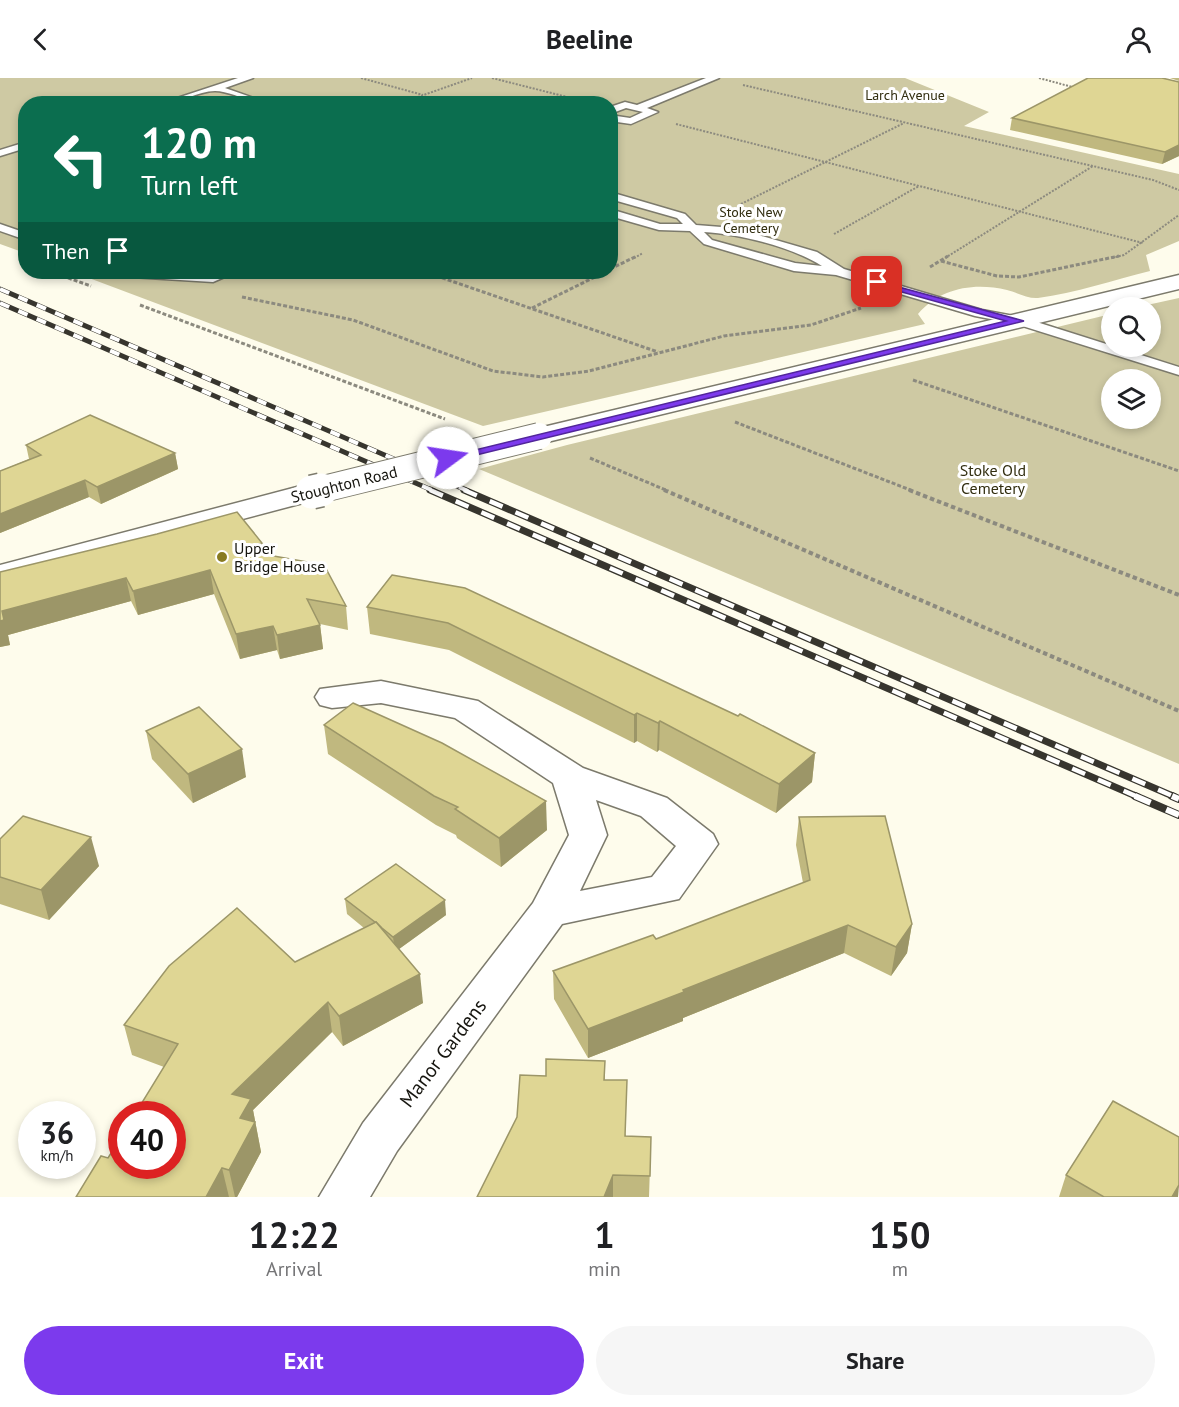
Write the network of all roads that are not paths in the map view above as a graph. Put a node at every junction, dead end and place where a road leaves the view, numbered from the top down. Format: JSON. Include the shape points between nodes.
{"nodes":[{"id":1,"x":248,"y":78,"type":"edge"},
{"id":2,"x":714,"y":78,"type":"edge"},
{"id":3,"x":214,"y":88,"type":"junction"},
{"id":4,"x":188,"y":96,"type":"edge"},
{"id":5,"x":240,"y":96,"type":"edge"},
{"id":6,"x":618,"y":112,"type":"edge"},
{"id":7,"x":641,"y":112,"type":"junction"},
{"id":8,"x":618,"y":120,"type":"edge"},
{"id":9,"x":18,"y":147,"type":"edge"},
{"id":10,"x":0,"y":153,"type":"edge"},
{"id":11,"x":618,"y":197,"type":"edge"},
{"id":12,"x":618,"y":214,"type":"edge"},
{"id":13,"x":0,"y":227,"type":"edge"},
{"id":14,"x":693,"y":228,"type":"junction"},
{"id":15,"x":18,"y":234,"type":"edge"},
{"id":16,"x":840,"y":272,"type":"junction"},
{"id":17,"x":1179,"y":282,"type":"edge"},
{"id":18,"x":1019,"y":321,"type":"junction"},
{"id":19,"x":1179,"y":370,"type":"edge"},
{"id":20,"x":0,"y":574,"type":"edge"},
{"id":21,"x":332,"y":697,"type":"dead end"},
{"id":22,"x":570,"y":777,"type":"junction"},
{"id":23,"x":549,"y":912,"type":"junction"},
{"id":24,"x":344,"y":1197,"type":"edge"}],
"edges":[{"from":1,"to":3,"type":"lane"},
{"from":2,"to":7,"type":"lane"},
{"from":3,"to":4,"type":"lane"},
{"from":3,"to":5,"type":"lane"},
{"from":6,"to":7,"type":"lane","via":[[625,105]]},
{"from":7,"to":8,"type":"lane","via":[[631,121]]},
{"from":9,"to":10,"type":"lane"},
{"from":11,"to":14,"type":"lane","via":[[681,216]]},
{"from":12,"to":14,"type":"lane","via":[[659,227]]},
{"from":13,"to":15,"type":"lane"},
{"from":14,"to":16,"type":"lane","via":[[730,230],[802,251]]},
{"from":14,"to":16,"type":"lane","via":[[708,242],[794,267]]},
{"from":16,"to":18,"type":"lane"},
{"from":17,"to":18,"type":"street","name":"Stoughton Road"},
{"from":18,"to":19,"type":"lane"},
{"from":18,"to":20,"type":"street","name":"Stoughton Road","bridge":true,"via":[[312,492]]},
{"from":21,"to":22,"type":"street","via":[[381,692],[466,709]]},
{"from":22,"to":23,"type":"street","name":"Manor Gardens","via":[[588,835]]},
{"from":22,"to":23,"type":"street","via":[[654,807],[699,844],[665,889]]},
{"from":23,"to":24,"type":"street","name":"Manor Gardens","via":[[380,1137]]}]}
